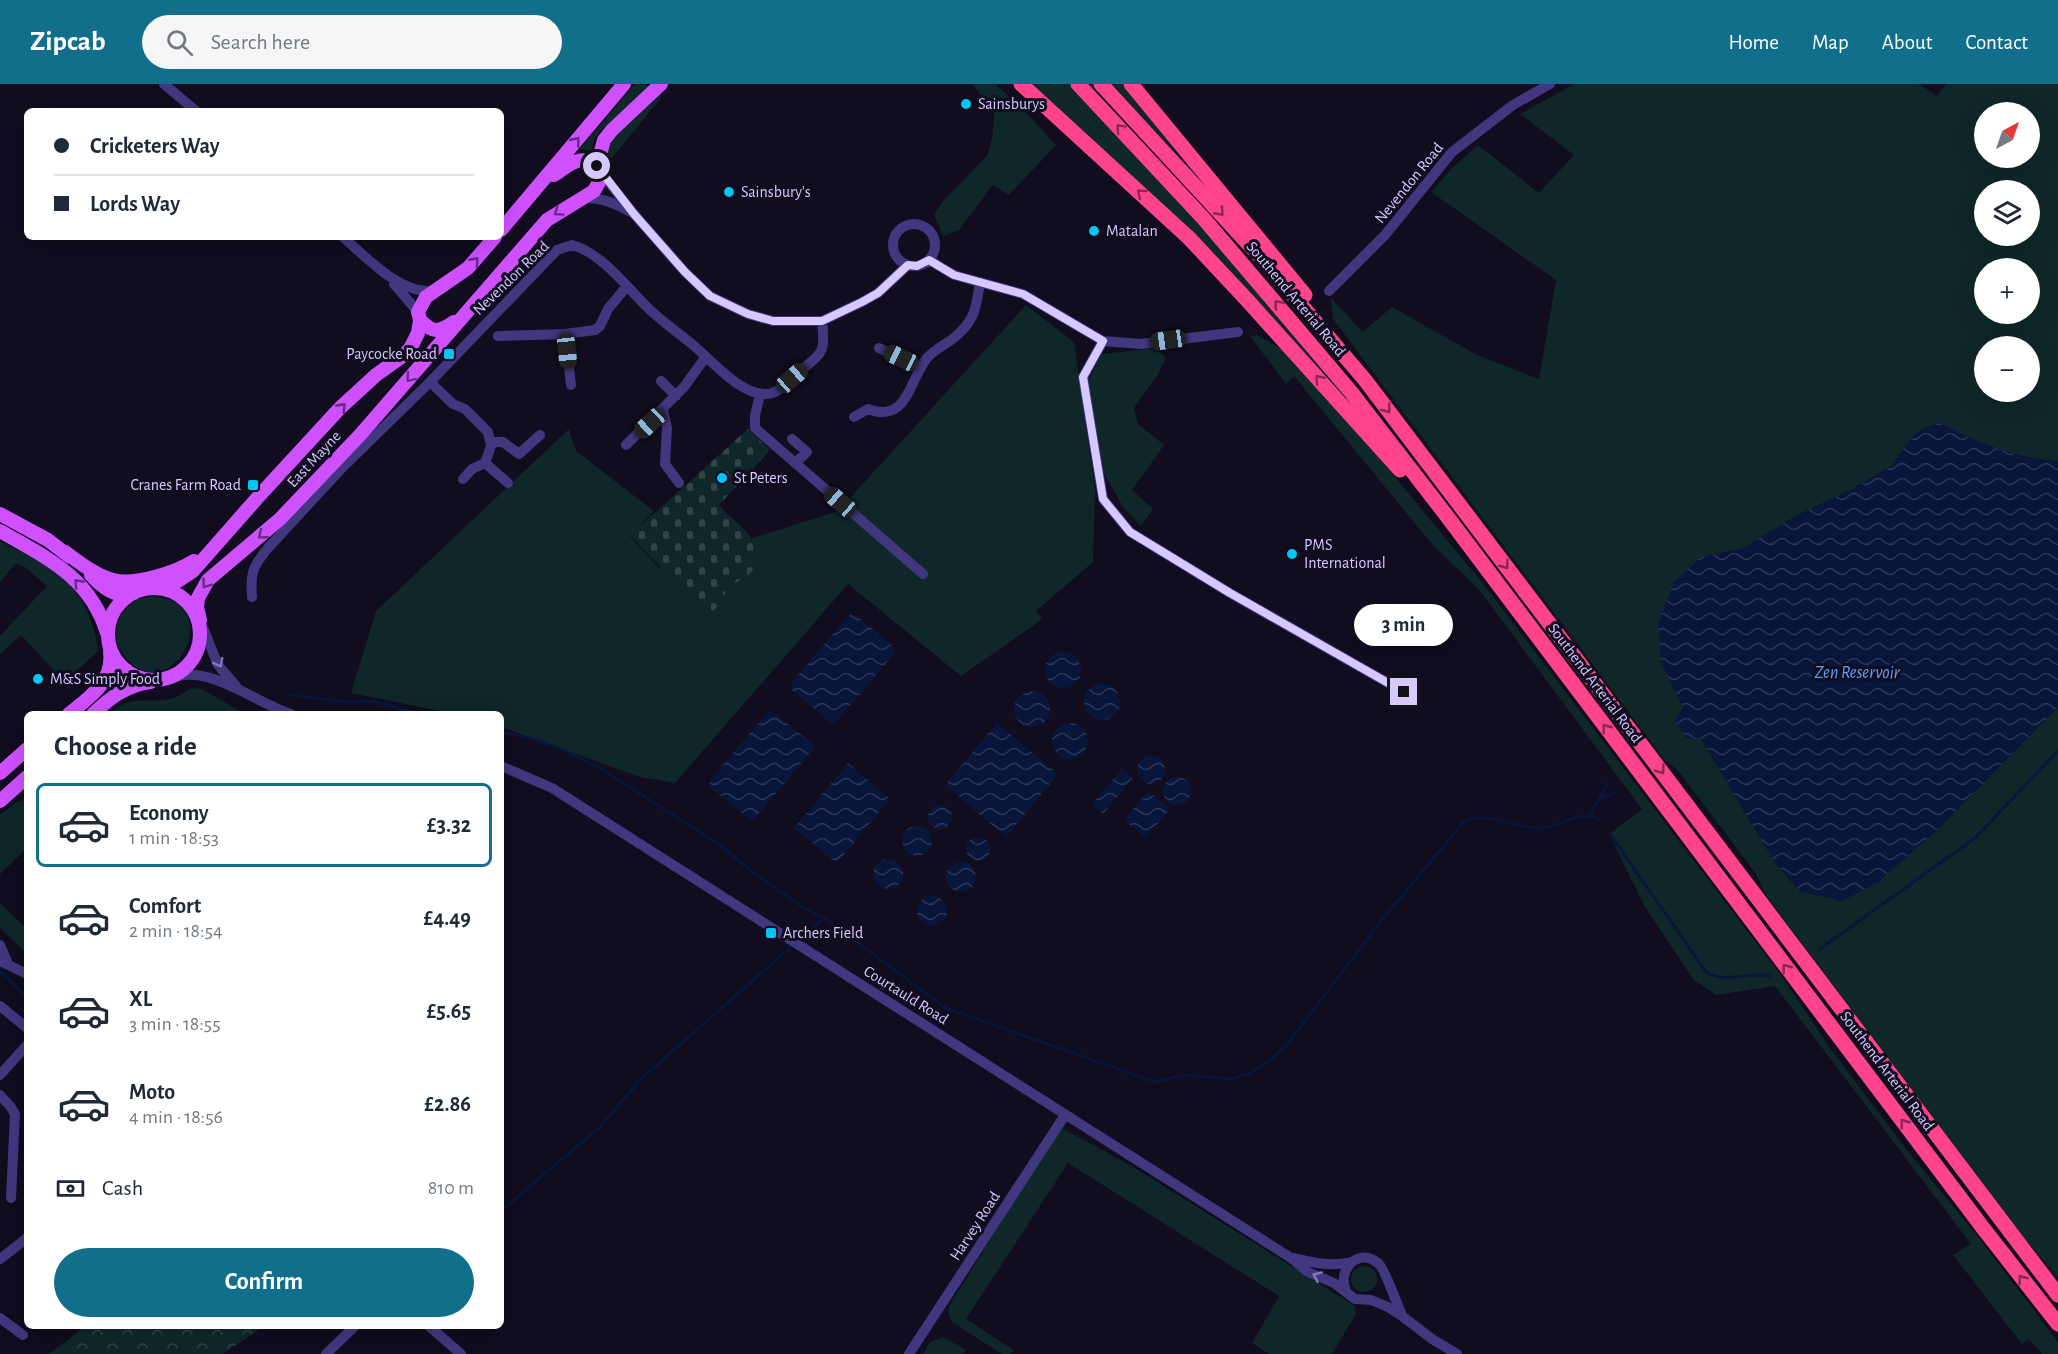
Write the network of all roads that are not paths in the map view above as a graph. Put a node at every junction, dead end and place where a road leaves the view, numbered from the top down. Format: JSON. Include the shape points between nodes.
{"nodes":[{"id":1,"x":164,"y":84,"type":"edge"},
{"id":2,"x":624,"y":84,"type":"edge"},
{"id":3,"x":661,"y":84,"type":"edge"},
{"id":4,"x":1021,"y":84,"type":"edge"},
{"id":5,"x":1078,"y":84,"type":"edge"},
{"id":6,"x":1101,"y":84,"type":"edge"},
{"id":7,"x":1131,"y":84,"type":"edge"},
{"id":8,"x":1550,"y":84,"type":"edge"},
{"id":9,"x":192,"y":108,"type":"edge"},
{"id":10,"x":598,"y":167,"type":"junction"},
{"id":11,"x":539,"y":186,"type":"junction"},
{"id":12,"x":584,"y":198,"type":"junction"},
{"id":13,"x":634,"y":214,"type":"junction"},
{"id":14,"x":504,"y":227,"type":"edge"},
{"id":15,"x":347,"y":240,"type":"edge"},
{"id":16,"x":492,"y":240,"type":"edge"},
{"id":17,"x":929,"y":260,"type":"junction"},
{"id":18,"x":908,"y":265,"type":"junction"},
{"id":19,"x":378,"y":266,"type":"junction"},
{"id":20,"x":980,"y":282,"type":"junction"},
{"id":21,"x":627,"y":286,"type":"junction"},
{"id":22,"x":432,"y":291,"type":"junction"},
{"id":23,"x":1329,"y":291,"type":"dead end"},
{"id":24,"x":419,"y":316,"type":"junction"},
{"id":25,"x":461,"y":317,"type":"junction"},
{"id":26,"x":822,"y":321,"type":"junction"},
{"id":27,"x":1238,"y":332,"type":"dead end"},
{"id":28,"x":565,"y":334,"type":"junction"},
{"id":29,"x":498,"y":336,"type":"dead end"},
{"id":30,"x":1103,"y":341,"type":"junction"},
{"id":31,"x":879,"y":348,"type":"dead end"},
{"id":32,"x":705,"y":358,"type":"junction"},
{"id":33,"x":921,"y":368,"type":"junction"},
{"id":34,"x":1365,"y":380,"type":"junction"},
{"id":35,"x":662,"y":381,"type":"dead end"},
{"id":36,"x":430,"y":382,"type":"junction"},
{"id":37,"x":571,"y":385,"type":"dead end"},
{"id":38,"x":760,"y":394,"type":"junction"},
{"id":39,"x":676,"y":396,"type":"junction"},
{"id":40,"x":659,"y":414,"type":"junction"},
{"id":41,"x":854,"y":417,"type":"dead end"},
{"id":42,"x":540,"y":435,"type":"dead end"},
{"id":43,"x":792,"y":439,"type":"dead end"},
{"id":44,"x":491,"y":442,"type":"junction"},
{"id":45,"x":626,"y":445,"type":"dead end"},
{"id":46,"x":485,"y":463,"type":"junction"},
{"id":47,"x":795,"y":463,"type":"junction"},
{"id":48,"x":463,"y":478,"type":"dead end"},
{"id":49,"x":508,"y":483,"type":"dead end"},
{"id":50,"x":679,"y":483,"type":"dead end"},
{"id":51,"x":0,"y":514,"type":"edge"},
{"id":52,"x":0,"y":531,"type":"edge"},
{"id":53,"x":217,"y":543,"type":"junction"},
{"id":54,"x":65,"y":552,"type":"junction"},
{"id":55,"x":923,"y":574,"type":"dead end"},
{"id":56,"x":1496,"y":581,"type":"junction"},
{"id":57,"x":150,"y":588,"type":"junction"},
{"id":58,"x":135,"y":592,"type":"junction"},
{"id":59,"x":252,"y":597,"type":"dead end"},
{"id":60,"x":200,"y":620,"type":"junction"},
{"id":61,"x":107,"y":633,"type":"junction"},
{"id":62,"x":109,"y":648,"type":"junction"},
{"id":63,"x":174,"y":677,"type":"junction"},
{"id":64,"x":159,"y":681,"type":"junction"},
{"id":65,"x":1404,"y":692,"type":"dead end"},
{"id":66,"x":251,"y":696,"type":"junction"},
{"id":67,"x":72,"y":711,"type":"edge"},
{"id":68,"x":97,"y":711,"type":"edge"},
{"id":69,"x":284,"y":711,"type":"edge"},
{"id":70,"x":24,"y":752,"type":"edge"},
{"id":71,"x":504,"y":767,"type":"edge"},
{"id":72,"x":0,"y":773,"type":"edge"},
{"id":73,"x":24,"y":780,"type":"edge"},
{"id":74,"x":0,"y":801,"type":"edge"},
{"id":75,"x":0,"y":945,"type":"edge"},
{"id":76,"x":4,"y":963,"type":"edge"},
{"id":77,"x":24,"y":973,"type":"edge"},
{"id":78,"x":0,"y":1006,"type":"edge"},
{"id":79,"x":24,"y":1026,"type":"edge"},
{"id":80,"x":24,"y":1048,"type":"edge"},
{"id":81,"x":0,"y":1076,"type":"edge"},
{"id":82,"x":0,"y":1095,"type":"edge"},
{"id":83,"x":1065,"y":1115,"type":"junction"},
{"id":84,"x":11,"y":1198,"type":"dead end"},
{"id":85,"x":24,"y":1240,"type":"edge"},
{"id":86,"x":1291,"y":1258,"type":"junction"},
{"id":87,"x":0,"y":1259,"type":"edge"},
{"id":88,"x":1352,"y":1262,"type":"junction"},
{"id":89,"x":1386,"y":1280,"type":"junction"},
{"id":90,"x":1346,"y":1291,"type":"junction"},
{"id":91,"x":2058,"y":1295,"type":"edge"},
{"id":92,"x":1371,"y":1300,"type":"junction"},
{"id":93,"x":1402,"y":1316,"type":"junction"},
{"id":94,"x":0,"y":1318,"type":"edge"},
{"id":95,"x":2058,"y":1324,"type":"edge"},
{"id":96,"x":352,"y":1329,"type":"edge"},
{"id":97,"x":432,"y":1329,"type":"edge"},
{"id":98,"x":23,"y":1335,"type":"dead end"},
{"id":99,"x":326,"y":1354,"type":"edge"},
{"id":100,"x":461,"y":1354,"type":"edge"},
{"id":101,"x":909,"y":1354,"type":"edge"},
{"id":102,"x":1457,"y":1354,"type":"edge"}],
"edges":[{"from":1,"to":9,"type":"street"},
{"from":11,"to":2,"type":"main road","one_way":true},
{"from":3,"to":10,"type":"main road","name":"East Mayne","via":[[608,134]]},
{"from":56,"to":4,"type":"highway","one_way":true,"via":[[1219,269]]},
{"from":56,"to":5,"type":"highway","name":"Southend Arterial Road","one_way":true,"via":[[1278,303]]},
{"from":6,"to":34,"type":"highway","name":"Southend Arterial Road","one_way":true,"via":[[1256,252]]},
{"from":7,"to":34,"type":"highway","via":[[1295,282]]},
{"from":8,"to":23,"type":"street","name":"Nevendon Road","via":[[1514,105],[1452,152],[1385,235]]},
{"from":10,"to":11,"type":"main road","via":[[584,159],[574,161]]},
{"from":10,"to":12,"type":"main road","name":"East Mayne","via":[[597,186]]},
{"from":10,"to":13,"type":"street"},
{"from":11,"to":14,"type":"main road"},
{"from":12,"to":13,"type":"street","via":[[611,201]]},
{"from":12,"to":25,"type":"main road","name":"East Mayne","one_way":true,"via":[[547,220]]},
{"from":13,"to":26,"type":"street","via":[[710,296],[773,321]]},
{"from":15,"to":19,"type":"street"},
{"from":22,"to":16,"type":"main road","name":"East Mayne","one_way":true,"via":[[468,268]]},
{"from":17,"to":18,"type":"street","via":[[917,266]]},
{"from":17,"to":18,"type":"street","via":[[934,236],[928,228],[908,224],[895,233],[892,243],[899,261]]},
{"from":17,"to":20,"type":"street","via":[[954,275]]},
{"from":18,"to":26,"type":"street","via":[[878,293]]},
{"from":19,"to":22,"type":"street","via":[[414,290]]},
{"from":19,"to":24,"type":"street"},
{"from":20,"to":30,"type":"street","via":[[1023,294]]},
{"from":20,"to":33,"type":"street","via":[[970,322],[928,356]]},
{"from":21,"to":28,"type":"street","via":[[595,330]]},
{"from":21,"to":32,"type":"street","name":"Nevendon Road"},
{"from":21,"to":36,"type":"street","name":"Nevendon Road","via":[[581,248],[557,250]]},
{"from":22,"to":24,"type":"main road","name":"East Mayne","via":[[420,304]]},
{"from":24,"to":25,"type":"main road","name":"East Mayne","via":[[428,328],[439,330]]},
{"from":53,"to":24,"type":"main road","name":"East Mayne","one_way":true,"via":[[358,390],[404,355],[415,340]]},
{"from":25,"to":60,"type":"main road","name":"East Mayne","one_way":true,"via":[[393,398],[280,519],[208,580],[198,598]]},
{"from":26,"to":38,"type":"street","via":[[824,347],[819,354],[778,390]]},
{"from":27,"to":30,"type":"street","via":[[1141,344]]},
{"from":28,"to":29,"type":"street"},
{"from":28,"to":37,"type":"street"},
{"from":30,"to":65,"type":"street","via":[[1083,377],[1103,499],[1130,532]]},
{"from":31,"to":33,"type":"street"},
{"from":32,"to":38,"type":"street","name":"Nevendon Road"},
{"from":32,"to":39,"type":"street"},
{"from":33,"to":41,"type":"street","via":[[897,409],[868,408]]},
{"from":34,"to":91,"type":"highway","name":"Southend Arterial Road","one_way":true},
{"from":35,"to":39,"type":"street"},
{"from":36,"to":44,"type":"street","via":[[477,420]]},
{"from":36,"to":59,"type":"street","name":"Nevendon Road","via":[[340,470],[259,558],[251,574]]},
{"from":38,"to":47,"type":"street","via":[[755,428]]},
{"from":39,"to":40,"type":"street"},
{"from":40,"to":45,"type":"street"},
{"from":40,"to":50,"type":"street","via":[[667,428],[665,464]]},
{"from":42,"to":44,"type":"street","via":[[519,454],[503,442]]},
{"from":43,"to":47,"type":"street","via":[[807,452]]},
{"from":44,"to":46,"type":"street"},
{"from":46,"to":48,"type":"street"},
{"from":46,"to":49,"type":"street"},
{"from":47,"to":55,"type":"street"},
{"from":51,"to":54,"type":"main road"},
{"from":61,"to":52,"type":"main road","one_way":true,"via":[[96,607],[72,576]]},
{"from":53,"to":54,"type":"main road","via":[[175,572],[123,582],[106,578]]},
{"from":53,"to":57,"type":"main road","name":"East Mayne","via":[[188,575]]},
{"from":54,"to":58,"type":"main road","via":[[108,590],[118,594]]},
{"from":95,"to":56,"type":"highway","name":"Southend Arterial Road","one_way":true},
{"from":57,"to":58,"type":"main road"},
{"from":57,"to":60,"type":"main road","via":[[163,588],[179,596],[194,608]]},
{"from":58,"to":61,"type":"main road","via":[[119,603]]},
{"from":60,"to":63,"type":"main road","via":[[198,647]]},
{"from":60,"to":66,"type":"street","one_way":true,"via":[[223,672]]},
{"from":61,"to":62,"type":"main road"},
{"from":62,"to":64,"type":"main road","via":[[118,664],[132,675]]},
{"from":62,"to":67,"type":"main road","via":[[111,666],[104,682]]},
{"from":63,"to":64,"type":"main road"},
{"from":63,"to":66,"type":"street","via":[[187,673],[201,675]]},
{"from":64,"to":68,"type":"main road","via":[[120,692]]},
{"from":66,"to":69,"type":"street"},
{"from":70,"to":72,"type":"main road"},
{"from":71,"to":83,"type":"street","name":"Courtauld Road","via":[[552,788]]},
{"from":73,"to":74,"type":"main road"},
{"from":75,"to":76,"type":"street"},
{"from":76,"to":77,"type":"street"},
{"from":78,"to":79,"type":"street"},
{"from":80,"to":81,"type":"street"},
{"from":82,"to":84,"type":"street","via":[[15,1114]]},
{"from":83,"to":86,"type":"street","name":"Courtauld Road"},
{"from":83,"to":101,"type":"street","name":"Harvey Road"},
{"from":85,"to":87,"type":"street"},
{"from":86,"to":88,"type":"street","name":"Courtauld Road","via":[[1324,1266]]},
{"from":90,"to":86,"type":"street","name":"Courtauld Road","one_way":true,"via":[[1308,1272]]},
{"from":88,"to":89,"type":"street","name":"Courtauld Road","via":[[1364,1258],[1375,1261]]},
{"from":88,"to":90,"type":"street","via":[[1344,1272]]},
{"from":89,"to":92,"type":"street","via":[[1382,1292]]},
{"from":89,"to":93,"type":"street","name":"Courtauld Road"},
{"from":90,"to":92,"type":"street","name":"Courtauld Road","via":[[1360,1300]]},
{"from":92,"to":93,"type":"street","name":"Courtauld Road"},
{"from":93,"to":102,"type":"street","name":"Courtauld Road"},
{"from":94,"to":98,"type":"street"},
{"from":96,"to":99,"type":"street"},
{"from":97,"to":100,"type":"street"}]}
